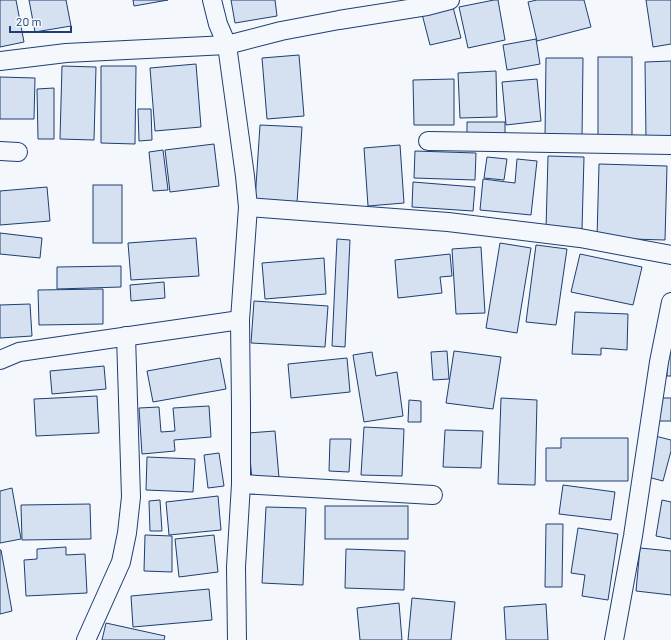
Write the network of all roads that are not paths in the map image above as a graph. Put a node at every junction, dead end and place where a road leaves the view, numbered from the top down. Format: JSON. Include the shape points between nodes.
{"nodes":[{"id":1,"x":212,"y":0,"type":"edge"},
{"id":2,"x":450,"y":0,"type":"edge"},
{"id":3,"x":227,"y":45,"type":"junction"},
{"id":4,"x":0,"y":61,"type":"edge"},
{"id":5,"x":428,"y":141,"type":"dead end"},
{"id":6,"x":671,"y":144,"type":"edge"},
{"id":7,"x":248,"y":207,"type":"junction"},
{"id":8,"x":671,"y":255,"type":"edge"},
{"id":9,"x":671,"y":302,"type":"edge"},
{"id":10,"x":240,"y":320,"type":"junction"},
{"id":11,"x":126,"y":336,"type":"junction"},
{"id":12,"x":0,"y":360,"type":"edge"},
{"id":13,"x":241,"y":484,"type":"junction"},
{"id":14,"x":433,"y":495,"type":"dead end"},
{"id":15,"x":86,"y":640,"type":"edge"},
{"id":16,"x":237,"y":640,"type":"edge"},
{"id":17,"x":614,"y":640,"type":"edge"}],
"edges":[{"from":1,"to":3,"type":"street"},
{"from":2,"to":3,"type":"street","via":[[281,31]]},
{"from":3,"to":4,"type":"street","via":[[66,53]]},
{"from":3,"to":7,"type":"street"},
{"from":5,"to":6,"type":"street"},
{"from":7,"to":8,"type":"street","via":[[448,222],[580,238]]},
{"from":7,"to":10,"type":"street"},
{"from":9,"to":17,"type":"street"},
{"from":10,"to":11,"type":"street"},
{"from":10,"to":13,"type":"street"},
{"from":11,"to":12,"type":"street","via":[[20,352]]},
{"from":11,"to":15,"type":"street","via":[[132,497],[128,533],[121,562]]},
{"from":13,"to":14,"type":"street"},
{"from":13,"to":16,"type":"street","via":[[236,567]]}]}
